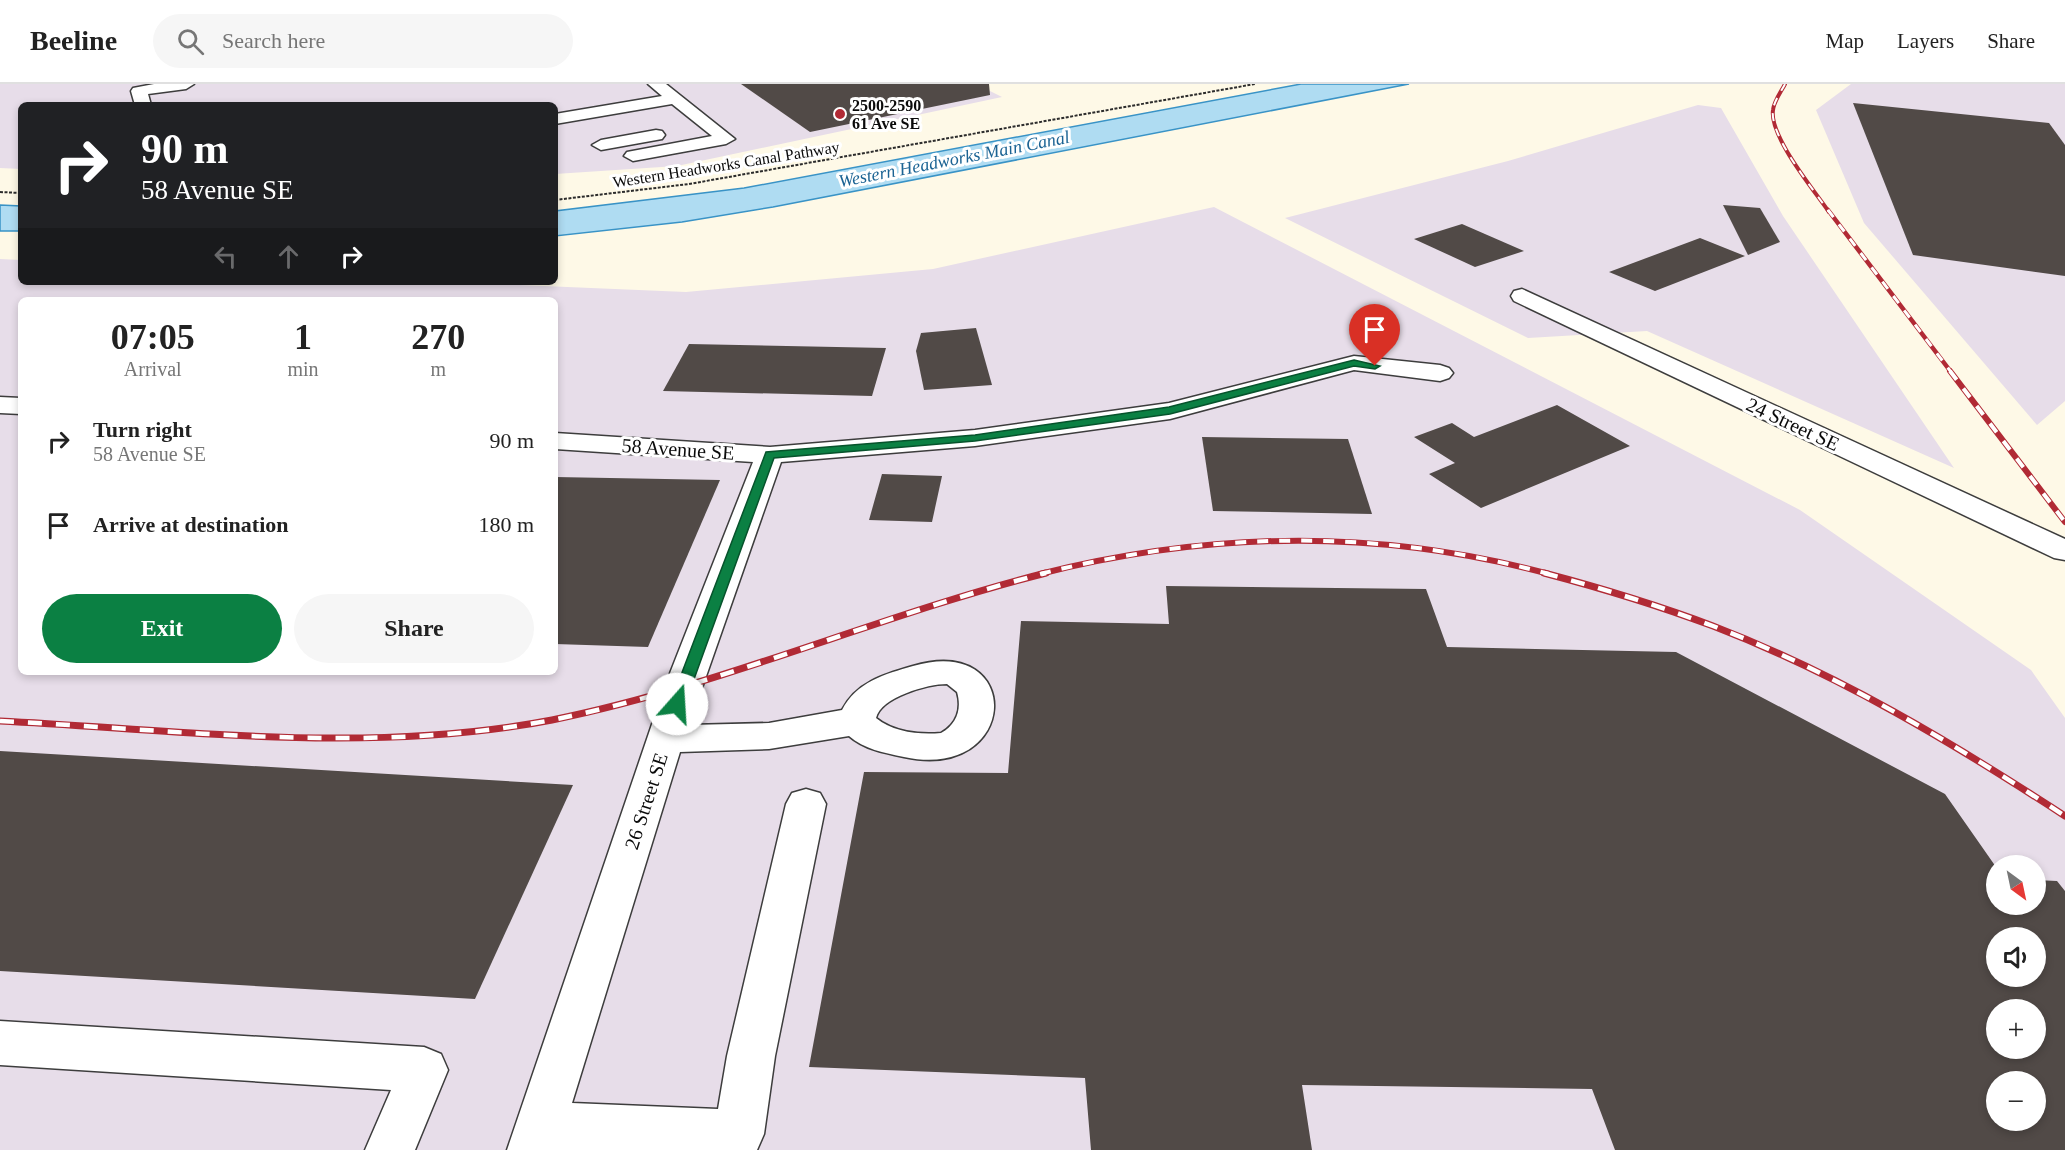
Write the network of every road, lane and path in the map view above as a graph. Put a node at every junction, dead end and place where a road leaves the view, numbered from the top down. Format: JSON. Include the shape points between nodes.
{"nodes":[{"id":1,"x":186,"y":84,"type":"edge"},
{"id":2,"x":656,"y":84,"type":"edge"},
{"id":3,"x":1255,"y":84,"type":"edge"},
{"id":4,"x":141,"y":93,"type":"edge"},
{"id":5,"x":674,"y":99,"type":"junction"},
{"id":6,"x":692,"y":113,"type":"junction"},
{"id":7,"x":558,"y":118,"type":"edge"},
{"id":8,"x":708,"y":125,"type":"junction"},
{"id":9,"x":633,"y":156,"type":"dead end"},
{"id":10,"x":0,"y":192,"type":"edge"},
{"id":11,"x":18,"y":193,"type":"edge"},
{"id":12,"x":558,"y":200,"type":"edge"},
{"id":13,"x":1522,"y":296,"type":"dead end"},
{"id":14,"x":1440,"y":372,"type":"dead end"},
{"id":15,"x":0,"y":405,"type":"edge"},
{"id":16,"x":18,"y":406,"type":"edge"},
{"id":17,"x":558,"y":441,"type":"edge"},
{"id":18,"x":770,"y":455,"type":"junction"},
{"id":19,"x":2065,"y":551,"type":"edge"},
{"id":20,"x":857,"y":722,"type":"dead end"},
{"id":21,"x":666,"y":739,"type":"junction"},
{"id":22,"x":806,"y":804,"type":"dead end"},
{"id":23,"x":1,"y":1045,"type":"edge"},
{"id":24,"x":535,"y":1138,"type":"edge"},
{"id":25,"x":742,"y":1142,"type":"edge"},
{"id":26,"x":390,"y":1150,"type":"edge"}],
"edges":[{"from":1,"to":4,"type":"street"},
{"from":2,"to":5,"type":"street"},
{"from":3,"to":12,"type":"path","name":"Western Headworks Canal Pathway","via":[[689,184]]},
{"from":5,"to":6,"type":"street"},
{"from":5,"to":7,"type":"street"},
{"from":6,"to":8,"type":"street"},
{"from":6,"to":8,"type":"street","via":[[598,138]]},
{"from":8,"to":9,"type":"street","via":[[726,139]]},
{"from":10,"to":11,"type":"path"},
{"from":13,"to":19,"type":"street","name":"24 Street SE"},
{"from":14,"to":18,"type":"street","name":"58 Avenue SE","via":[[1354,363],[1170,411],[975,438]]},
{"from":15,"to":16,"type":"street"},
{"from":17,"to":18,"type":"street","name":"58 Avenue SE"},
{"from":18,"to":21,"type":"street","name":"26 Street SE"},
{"from":20,"to":21,"type":"street","via":[[769,736]]},
{"from":21,"to":24,"type":"street","name":"26 Street SE"},
{"from":22,"to":25,"type":"street","via":[[751,1056]]},
{"from":23,"to":26,"type":"street","via":[[424,1070]]},
{"from":24,"to":25,"type":"street"}]}
